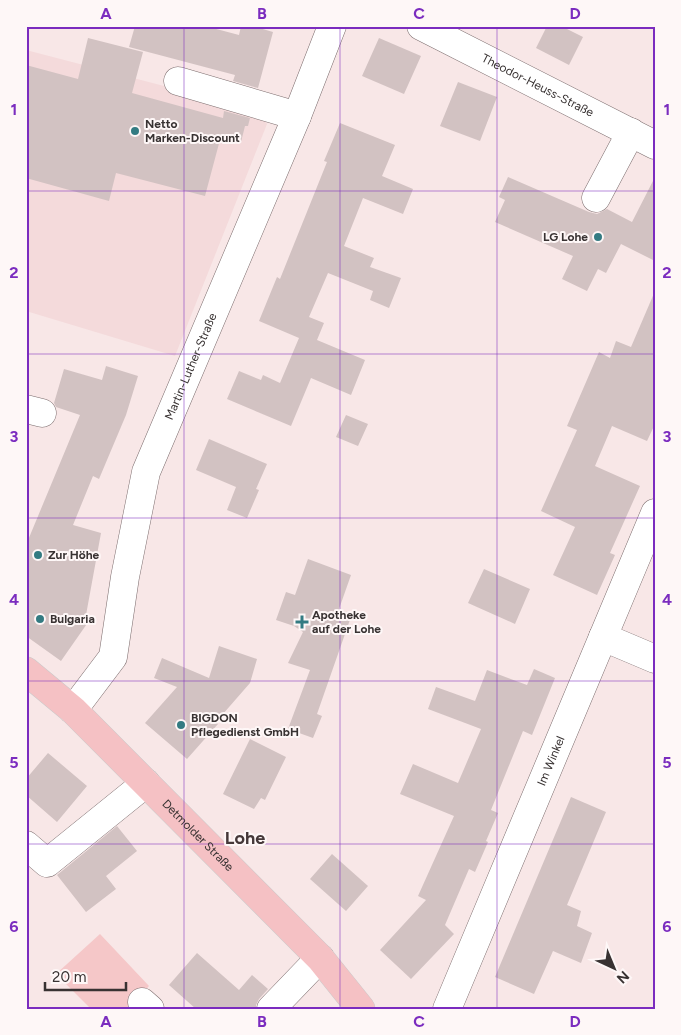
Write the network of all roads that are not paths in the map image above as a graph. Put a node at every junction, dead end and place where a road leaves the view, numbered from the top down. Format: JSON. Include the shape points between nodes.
{"nodes":[{"id":1,"x":332,"y":26,"type":"edge"},
{"id":2,"x":421,"y":26,"type":"edge"},
{"id":3,"x":178,"y":81,"type":"dead end"},
{"id":4,"x":297,"y":116,"type":"junction"},
{"id":5,"x":630,"y":132,"type":"junction"},
{"id":6,"x":655,"y":144,"type":"edge"},
{"id":7,"x":596,"y":198,"type":"dead end"},
{"id":8,"x":655,"y":513,"type":"edge"},
{"id":9,"x":603,"y":636,"type":"junction"},
{"id":10,"x":655,"y":659,"type":"edge"},
{"id":11,"x":26,"y":671,"type":"edge"},
{"id":12,"x":73,"y":710,"type":"junction"},
{"id":13,"x":146,"y":783,"type":"junction"},
{"id":14,"x":26,"y":845,"type":"edge"},
{"id":15,"x":320,"y":958,"type":"junction"},
{"id":16,"x":271,"y":1009,"type":"edge"},
{"id":17,"x":360,"y":1009,"type":"edge"},
{"id":18,"x":447,"y":1009,"type":"edge"}],
"edges":[{"from":1,"to":4,"type":"street","name":"Martin-Luther-Straße"},
{"from":2,"to":5,"type":"street","name":"Theodor-Heuss-Straße"},
{"from":3,"to":4,"type":"street"},
{"from":4,"to":12,"type":"street","name":"Martin-Luther-Straße","via":[[146,472],[113,657]]},
{"from":5,"to":6,"type":"street","name":"Theodor-Heuss-Straße"},
{"from":5,"to":7,"type":"street"},
{"from":8,"to":9,"type":"street","name":"Im Winkel"},
{"from":9,"to":10,"type":"street"},
{"from":9,"to":18,"type":"street","name":"Im Winkel"},
{"from":11,"to":12,"type":"main road","name":"Detmolder Straße"},
{"from":12,"to":13,"type":"main road","name":"Detmolder Straße"},
{"from":13,"to":14,"type":"street","via":[[47,863]]},
{"from":13,"to":15,"type":"main road","name":"Detmolder Straße"},
{"from":15,"to":16,"type":"street"},
{"from":15,"to":17,"type":"main road","name":"Detmolder Straße"}]}
